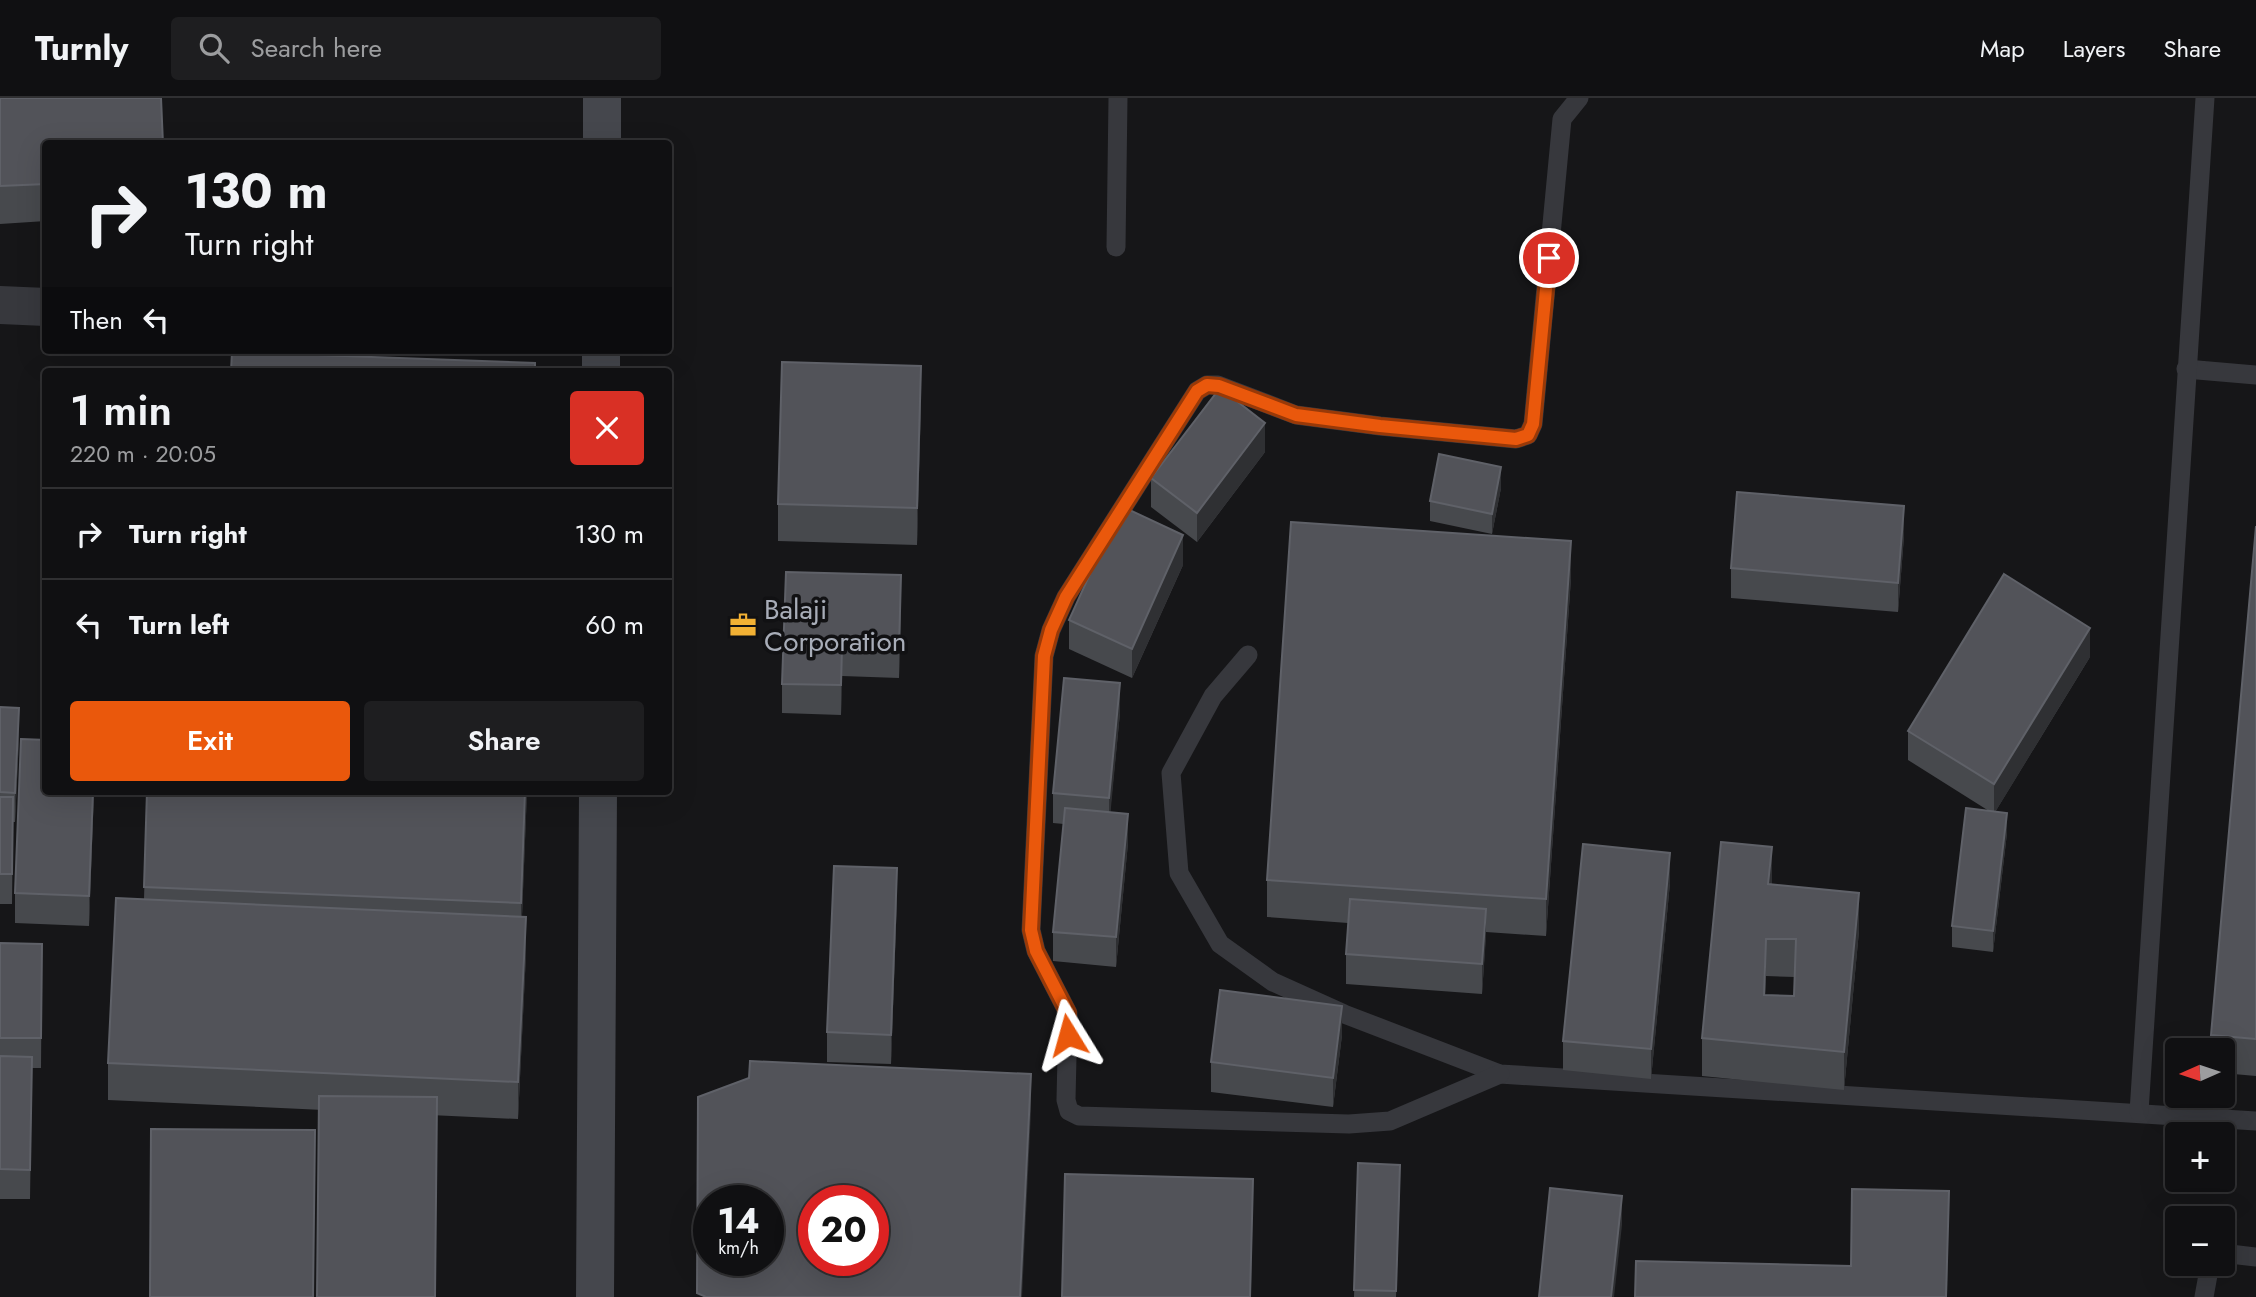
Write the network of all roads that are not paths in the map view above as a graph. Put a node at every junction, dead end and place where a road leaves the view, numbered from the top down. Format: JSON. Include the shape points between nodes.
{"nodes":[{"id":1,"x":603,"y":98,"type":"edge"},
{"id":2,"x":1118,"y":98,"type":"edge"},
{"id":3,"x":1579,"y":98,"type":"edge"},
{"id":4,"x":2205,"y":98,"type":"edge"},
{"id":5,"x":602,"y":140,"type":"edge"},
{"id":6,"x":1116,"y":247,"type":"dead end"},
{"id":7,"x":0,"y":305,"type":"edge"},
{"id":8,"x":42,"y":307,"type":"edge"},
{"id":9,"x":2186,"y":369,"type":"junction"},
{"id":10,"x":2256,"y":375,"type":"edge"},
{"id":11,"x":1248,"y":655,"type":"dead end"},
{"id":12,"x":598,"y":795,"type":"edge"},
{"id":13,"x":1500,"y":1074,"type":"junction"},
{"id":14,"x":2139,"y":1112,"type":"junction"},
{"id":15,"x":2256,"y":1121,"type":"edge"},
{"id":16,"x":2235,"y":1255,"type":"edge"},
{"id":17,"x":2256,"y":1257,"type":"edge"},
{"id":18,"x":2208,"y":1276,"type":"edge"},
{"id":19,"x":595,"y":1297,"type":"edge"},
{"id":20,"x":2204,"y":1297,"type":"edge"}],
"edges":[{"from":1,"to":5,"type":"street"},
{"from":2,"to":6,"type":"lane"},
{"from":3,"to":13,"type":"lane","via":[[1562,119],[1533,424],[1528,435],[1516,439],[1296,415],[1207,385],[1197,391],[1066,597],[1044,656],[1031,930],[1036,951],[1068,1013],[1069,1111],[1079,1116],[1349,1124],[1391,1121]]},
{"from":4,"to":9,"type":"lane"},
{"from":7,"to":8,"type":"street"},
{"from":9,"to":10,"type":"lane"},
{"from":9,"to":14,"type":"lane"},
{"from":11,"to":13,"type":"lane","via":[[1213,696],[1171,773],[1179,873],[1220,944],[1273,982]]},
{"from":12,"to":19,"type":"street"},
{"from":13,"to":14,"type":"lane"},
{"from":14,"to":15,"type":"lane"},
{"from":16,"to":17,"type":"lane"},
{"from":18,"to":20,"type":"lane"}]}
